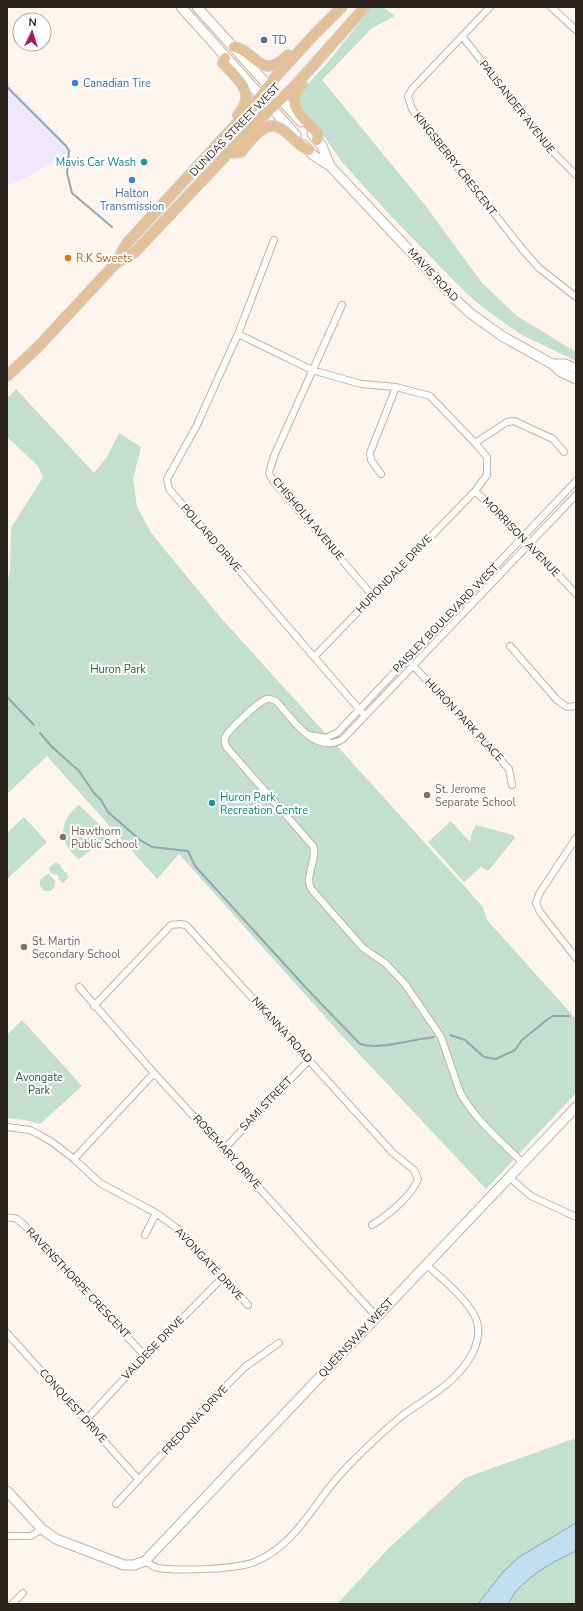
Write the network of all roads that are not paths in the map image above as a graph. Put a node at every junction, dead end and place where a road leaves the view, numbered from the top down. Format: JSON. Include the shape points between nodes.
{"nodes":[{"id":1,"x":181,"y":7,"type":"edge"},
{"id":2,"x":197,"y":7,"type":"edge"},
{"id":3,"x":342,"y":7,"type":"edge"},
{"id":4,"x":364,"y":7,"type":"edge"},
{"id":5,"x":490,"y":7,"type":"edge"},
{"id":6,"x":551,"y":7,"type":"edge"},
{"id":7,"x":576,"y":30,"type":"edge"},
{"id":8,"x":314,"y":35,"type":"junction"},
{"id":9,"x":462,"y":36,"type":"junction"},
{"id":10,"x":330,"y":45,"type":"junction"},
{"id":11,"x":234,"y":47,"type":"junction"},
{"id":12,"x":225,"y":58,"type":"junction"},
{"id":13,"x":268,"y":86,"type":"junction"},
{"id":14,"x":260,"y":96,"type":"junction"},
{"id":15,"x":281,"y":99,"type":"junction"},
{"id":16,"x":271,"y":108,"type":"junction"},
{"id":17,"x":232,"y":129,"type":"junction"},
{"id":18,"x":317,"y":140,"type":"junction"},
{"id":19,"x":309,"y":150,"type":"junction"},
{"id":20,"x":229,"y":153,"type":"junction"},
{"id":21,"x":330,"y":166,"type":"junction"},
{"id":22,"x":576,"y":175,"type":"edge"},
{"id":23,"x":274,"y":240,"type":"dead end"},
{"id":24,"x":116,"y":263,"type":"junction"},
{"id":25,"x":576,"y":297,"type":"edge"},
{"id":26,"x":342,"y":304,"type":"dead end"},
{"id":27,"x":238,"y":334,"type":"junction"},
{"id":28,"x":552,"y":364,"type":"junction"},
{"id":29,"x":576,"y":369,"type":"edge"},
{"id":30,"x":9,"y":370,"type":"edge"},
{"id":31,"x":312,"y":370,"type":"junction"},
{"id":32,"x":576,"y":379,"type":"edge"},
{"id":33,"x":396,"y":386,"type":"junction"},
{"id":34,"x":475,"y":443,"type":"junction"},
{"id":35,"x":564,"y":452,"type":"dead end"},
{"id":36,"x":380,"y":474,"type":"dead end"},
{"id":37,"x":576,"y":481,"type":"edge"},
{"id":38,"x":475,"y":491,"type":"junction"},
{"id":39,"x":576,"y":494,"type":"edge"},
{"id":40,"x":523,"y":537,"type":"junction"},
{"id":41,"x":529,"y":544,"type":"junction"},
{"id":42,"x":576,"y":594,"type":"edge"},
{"id":43,"x":373,"y":596,"type":"junction"},
{"id":44,"x":510,"y":646,"type":"dead end"},
{"id":45,"x":314,"y":657,"type":"junction"},
{"id":46,"x":406,"y":659,"type":"junction"},
{"id":47,"x":413,"y":666,"type":"junction"},
{"id":48,"x":576,"y":706,"type":"edge"},
{"id":49,"x":359,"y":710,"type":"junction"},
{"id":50,"x":365,"y":716,"type":"junction"},
{"id":51,"x":308,"y":734,"type":"junction"},
{"id":52,"x":512,"y":785,"type":"dead end"},
{"id":53,"x":576,"y":838,"type":"edge"},
{"id":54,"x":576,"y":958,"type":"edge"},
{"id":55,"x":79,"y":987,"type":"dead end"},
{"id":56,"x":94,"y":1006,"type":"junction"},
{"id":57,"x":309,"y":1060,"type":"junction"},
{"id":58,"x":154,"y":1073,"type":"junction"},
{"id":59,"x":576,"y":1107,"type":"edge"},
{"id":60,"x":7,"y":1127,"type":"edge"},
{"id":61,"x":224,"y":1149,"type":"junction"},
{"id":62,"x":74,"y":1159,"type":"junction"},
{"id":63,"x":523,"y":1163,"type":"junction"},
{"id":64,"x":509,"y":1177,"type":"junction"},
{"id":65,"x":156,"y":1213,"type":"junction"},
{"id":66,"x":576,"y":1217,"type":"edge"},
{"id":67,"x":7,"y":1218,"type":"edge"},
{"id":68,"x":372,"y":1224,"type":"dead end"},
{"id":69,"x":145,"y":1235,"type":"dead end"},
{"id":70,"x":425,"y":1264,"type":"junction"},
{"id":71,"x":222,"y":1278,"type":"junction"},
{"id":72,"x":248,"y":1305,"type":"dead end"},
{"id":73,"x":376,"y":1316,"type":"junction"},
{"id":74,"x":7,"y":1333,"type":"edge"},
{"id":75,"x":279,"y":1343,"type":"dead end"},
{"id":76,"x":145,"y":1356,"type":"junction"},
{"id":77,"x":86,"y":1420,"type":"junction"},
{"id":78,"x":138,"y":1480,"type":"junction"},
{"id":79,"x":7,"y":1491,"type":"edge"},
{"id":80,"x":116,"y":1504,"type":"dead end"},
{"id":81,"x":42,"y":1529,"type":"junction"},
{"id":82,"x":7,"y":1536,"type":"edge"},
{"id":83,"x":145,"y":1561,"type":"junction"},
{"id":84,"x":23,"y":1593,"type":"dead end"},
{"id":85,"x":12,"y":1604,"type":"edge"}],
"edges":[{"from":1,"to":12,"type":"street","name":"MAVIS ROAD"},
{"from":2,"to":11,"type":"street","name":"MAVIS ROAD"},
{"from":3,"to":8,"type":"main road","name":"DUNDAS STREET WEST"},
{"from":4,"to":10,"type":"main road","name":"DUNDAS STREET WEST"},
{"from":5,"to":9,"type":"street","name":"KINGSBERRY CRESCENT"},
{"from":6,"to":7,"type":"street"},
{"from":8,"to":11,"type":"main road","via":[[306,36],[282,60],[272,65],[257,62],[240,48]]},
{"from":8,"to":13,"type":"main road","name":"DUNDAS STREET WEST"},
{"from":9,"to":22,"type":"street","name":"PALISANDER AVENUE","via":[[553,152]]},
{"from":9,"to":25,"type":"street","name":"KINGSBERRY CRESCENT","via":[[412,89],[408,96],[409,103],[523,250],[539,268]]},
{"from":10,"to":15,"type":"main road","name":"DUNDAS STREET WEST"},
{"from":10,"to":18,"type":"main road","via":[[330,53],[294,97],[296,109],[318,134]]},
{"from":11,"to":13,"type":"street","name":"MAVIS ROAD"},
{"from":12,"to":14,"type":"street","name":"MAVIS ROAD"},
{"from":12,"to":17,"type":"main road","via":[[224,63],[241,82],[246,92],[243,109],[232,122]]},
{"from":13,"to":14,"type":"main road","name":"DUNDAS STREET WEST"},
{"from":13,"to":15,"type":"street","name":"MAVIS ROAD"},
{"from":14,"to":16,"type":"street","name":"MAVIS ROAD"},
{"from":14,"to":17,"type":"main road","name":"DUNDAS STREET WEST"},
{"from":15,"to":16,"type":"main road","name":"DUNDAS STREET WEST"},
{"from":15,"to":18,"type":"street","name":"MAVIS ROAD"},
{"from":16,"to":19,"type":"street","name":"MAVIS ROAD"},
{"from":16,"to":20,"type":"main road","name":"DUNDAS STREET WEST"},
{"from":17,"to":24,"type":"main road","name":"DUNDAS STREET WEST","via":[[127,243]]},
{"from":18,"to":21,"type":"street","name":"MAVIS ROAD"},
{"from":19,"to":20,"type":"main road","via":[[298,145],[282,128],[270,126],[261,129],[241,152]]},
{"from":19,"to":21,"type":"street","name":"MAVIS ROAD"},
{"from":20,"to":24,"type":"main road","name":"DUNDAS STREET WEST","via":[[136,251]]},
{"from":21,"to":28,"type":"street","name":"MAVIS ROAD","via":[[470,313],[518,346]]},
{"from":23,"to":27,"type":"street","name":"POLLARD DRIVE"},
{"from":24,"to":30,"type":"main road","name":"DUNDAS STREET WEST","via":[[38,347]]},
{"from":26,"to":31,"type":"street"},
{"from":27,"to":31,"type":"street","name":"MORRISON AVENUE"},
{"from":27,"to":45,"type":"street","name":"POLLARD DRIVE","via":[[196,427],[167,479],[169,489]]},
{"from":28,"to":29,"type":"street","name":"MAVIS ROAD","via":[[565,364]]},
{"from":28,"to":32,"type":"street","name":"MAVIS ROAD","via":[[561,372]]},
{"from":31,"to":33,"type":"street","name":"MORRISON AVENUE","via":[[361,384]]},
{"from":31,"to":43,"type":"street","name":"CHISHOLM AVENUE","via":[[269,473]]},
{"from":33,"to":34,"type":"street","name":"MORRISON AVENUE","via":[[430,396]]},
{"from":33,"to":36,"type":"street","via":[[370,454]]},
{"from":34,"to":35,"type":"street","via":[[507,422],[514,421],[553,439]]},
{"from":34,"to":38,"type":"street","name":"MORRISON AVENUE","via":[[487,457],[488,468],[487,475]]},
{"from":37,"to":40,"type":"street","name":"PAISLEY BOULEVARD WEST"},
{"from":38,"to":40,"type":"street","name":"MORRISON AVENUE"},
{"from":38,"to":43,"type":"street","name":"HURONDALE DRIVE"},
{"from":39,"to":41,"type":"street","name":"PAISLEY BOULEVARD WEST"},
{"from":40,"to":41,"type":"street","name":"MORRISON AVENUE"},
{"from":40,"to":46,"type":"street","name":"PAISLEY BOULEVARD WEST"},
{"from":41,"to":42,"type":"street","name":"MORRISON AVENUE"},
{"from":41,"to":47,"type":"street","name":"PAISLEY BOULEVARD WEST"},
{"from":43,"to":45,"type":"street","name":"HURONDALE DRIVE"},
{"from":44,"to":48,"type":"street","via":[[557,700],[567,707]]},
{"from":45,"to":49,"type":"street","name":"POLLARD DRIVE"},
{"from":46,"to":47,"type":"street","name":"HURON PARK PLACE"},
{"from":46,"to":49,"type":"street","name":"PAISLEY BOULEVARD WEST"},
{"from":47,"to":50,"type":"street","name":"PAISLEY BOULEVARD WEST"},
{"from":47,"to":52,"type":"street","name":"HURON PARK PLACE","via":[[509,768]]},
{"from":49,"to":50,"type":"street","name":"POLLARD DRIVE"},
{"from":49,"to":51,"type":"street","name":"PAISLEY BOULEVARD WEST","via":[[334,735],[326,738]]},
{"from":50,"to":51,"type":"street","name":"PAISLEY BOULEVARD WEST","via":[[346,737],[335,743],[320,743]]},
{"from":51,"to":63,"type":"street","name":"PAISLEY BOULEVARD WEST","via":[[276,701],[266,699],[229,731],[225,743],[228,750],[313,846],[309,881],[312,890],[363,948],[385,963],[405,984],[441,1036],[464,1100]]},
{"from":53,"to":54,"type":"street","via":[[539,894],[536,903],[540,912]]},
{"from":55,"to":56,"type":"street","name":"ROSEMARY DRIVE"},
{"from":56,"to":57,"type":"street","name":"NIKANNA ROAD","via":[[171,925],[186,925]]},
{"from":56,"to":58,"type":"street","name":"ROSEMARY DRIVE"},
{"from":57,"to":61,"type":"street","name":"SAMI STREET"},
{"from":57,"to":68,"type":"street","name":"NIKANNA ROAD","via":[[392,1154],[414,1170],[417,1176],[415,1186],[385,1218]]},
{"from":58,"to":61,"type":"street","name":"ROSEMARY DRIVE"},
{"from":58,"to":62,"type":"street"},
{"from":59,"to":63,"type":"street","name":"QUEENSWAY WEST"},
{"from":60,"to":62,"type":"street","name":"AVONGATE DRIVE","via":[[30,1130],[52,1142]]},
{"from":61,"to":73,"type":"street","name":"ROSEMARY DRIVE"},
{"from":62,"to":65,"type":"street","name":"AVONGATE DRIVE","via":[[100,1183]]},
{"from":63,"to":64,"type":"street","name":"QUEENSWAY WEST"},
{"from":64,"to":66,"type":"street","via":[[531,1196]]},
{"from":64,"to":70,"type":"street","name":"QUEENSWAY WEST"},
{"from":65,"to":69,"type":"street"},
{"from":65,"to":71,"type":"street","name":"AVONGATE DRIVE","via":[[178,1229]]},
{"from":67,"to":76,"type":"street","name":"RAVENSTHORPE CRESCENT","via":[[12,1217],[25,1226]]},
{"from":70,"to":73,"type":"street","name":"QUEENSWAY WEST"},
{"from":70,"to":83,"type":"street","via":[[476,1316],[478,1338],[473,1352],[459,1372],[402,1416],[357,1456],[289,1540],[274,1552],[257,1561],[221,1568],[156,1568]]},
{"from":71,"to":72,"type":"street","name":"AVONGATE DRIVE"},
{"from":71,"to":76,"type":"street","name":"VALDESE DRIVE"},
{"from":73,"to":83,"type":"street","name":"QUEENSWAY WEST"},
{"from":74,"to":77,"type":"street","name":"CONQUEST DRIVE"},
{"from":75,"to":78,"type":"street","name":"FREDONIA DRIVE","via":[[240,1373]]},
{"from":76,"to":77,"type":"street","name":"VALDESE DRIVE"},
{"from":77,"to":78,"type":"street","name":"CONQUEST DRIVE"},
{"from":78,"to":80,"type":"street","name":"FREDONIA DRIVE"},
{"from":79,"to":81,"type":"street"},
{"from":81,"to":82,"type":"street","via":[[31,1536]]},
{"from":81,"to":83,"type":"street","name":"QUEENSWAY WEST","via":[[62,1542],[118,1564],[134,1565]]},
{"from":84,"to":85,"type":"street"}]}
